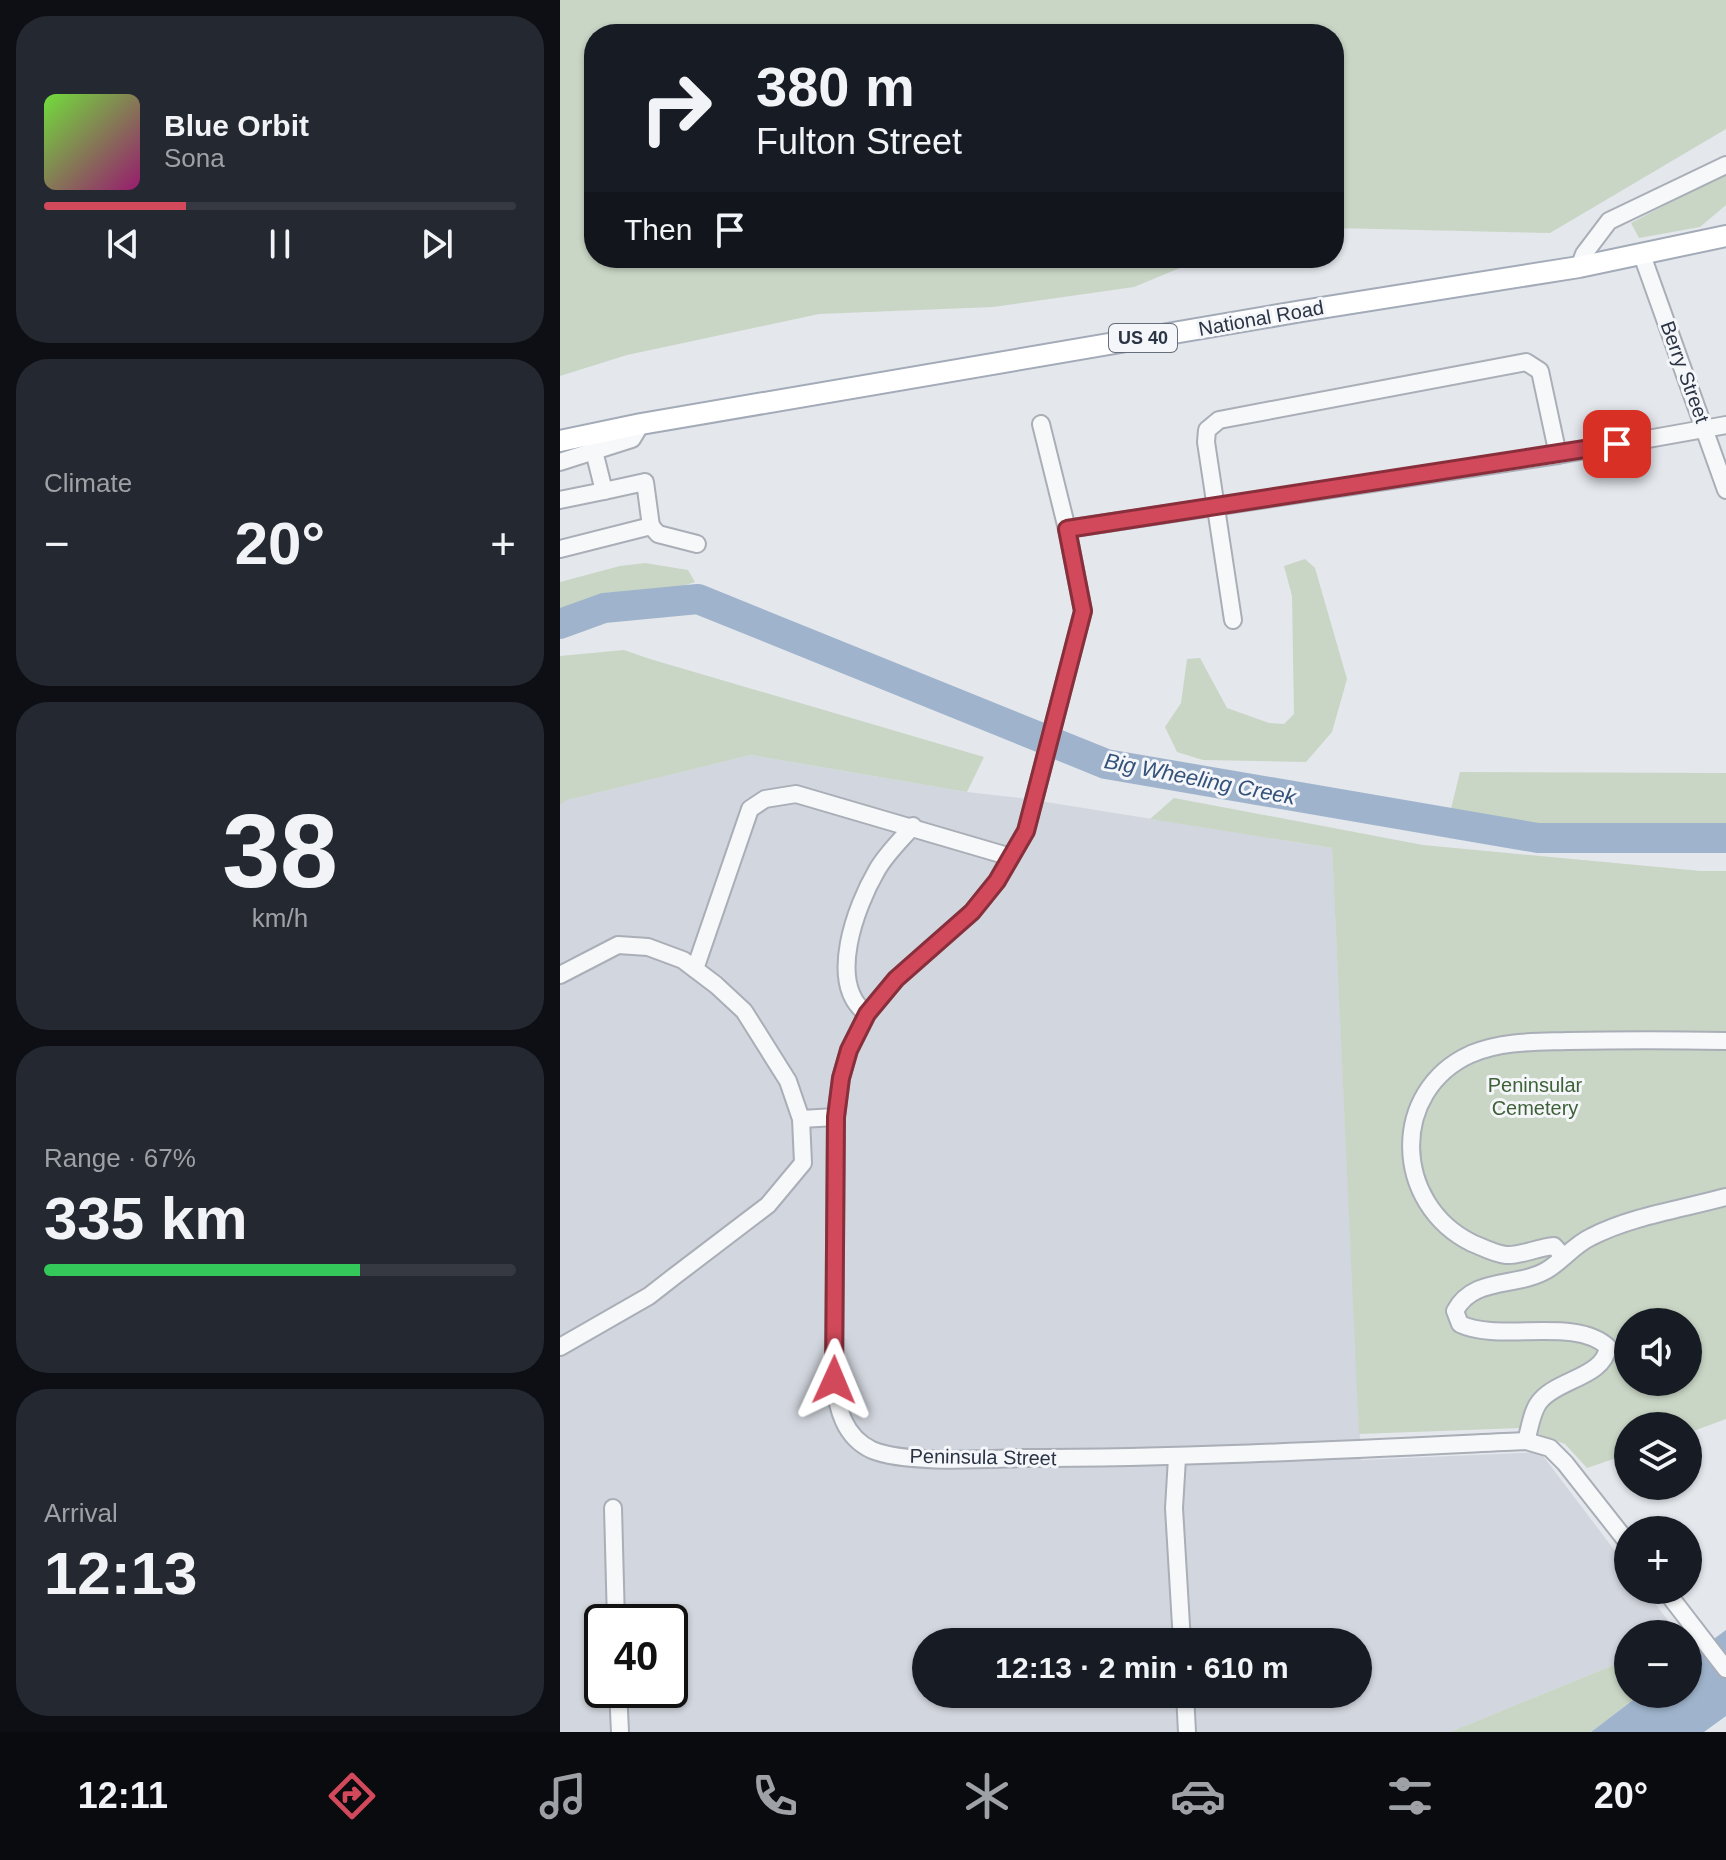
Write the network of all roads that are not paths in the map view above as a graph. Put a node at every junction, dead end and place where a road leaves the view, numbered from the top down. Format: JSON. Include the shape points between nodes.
{"nodes":[{"id":1,"x":1726,"y":165,"type":"edge"},
{"id":2,"x":1726,"y":236,"type":"edge"},
{"id":3,"x":1642,"y":255,"type":"junction"},
{"id":4,"x":1579,"y":267,"type":"junction"},
{"id":5,"x":641,"y":424,"type":"junction"},
{"id":6,"x":1041,"y":424,"type":"dead end"},
{"id":7,"x":1726,"y":425,"type":"edge"},
{"id":8,"x":1705,"y":428,"type":"junction"},
{"id":9,"x":560,"y":441,"type":"edge"},
{"id":10,"x":594,"y":451,"type":"junction"},
{"id":11,"x":1558,"y":455,"type":"junction"},
{"id":12,"x":560,"y":462,"type":"edge"},
{"id":13,"x":1726,"y":490,"type":"edge"},
{"id":14,"x":604,"y":491,"type":"junction"},
{"id":15,"x":560,"y":500,"type":"edge"},
{"id":16,"x":1215,"y":508,"type":"junction"},
{"id":17,"x":651,"y":526,"type":"junction"},
{"id":18,"x":1067,"y":529,"type":"junction"},
{"id":19,"x":697,"y":544,"type":"dead end"},
{"id":20,"x":560,"y":549,"type":"edge"},
{"id":21,"x":1233,"y":620,"type":"dead end"},
{"id":22,"x":913,"y":826,"type":"junction"},
{"id":23,"x":1011,"y":857,"type":"junction"},
{"id":24,"x":695,"y":969,"type":"junction"},
{"id":25,"x":560,"y":975,"type":"edge"},
{"id":26,"x":867,"y":1014,"type":"junction"},
{"id":27,"x":1726,"y":1041,"type":"edge"},
{"id":28,"x":836,"y":1117,"type":"junction"},
{"id":29,"x":801,"y":1119,"type":"junction"},
{"id":30,"x":1726,"y":1197,"type":"edge"},
{"id":31,"x":1563,"y":1256,"type":"junction"},
{"id":32,"x":560,"y":1347,"type":"edge"},
{"id":33,"x":1526,"y":1441,"type":"junction"},
{"id":34,"x":1177,"y":1458,"type":"junction"},
{"id":35,"x":613,"y":1508,"type":"dead end"},
{"id":36,"x":1614,"y":1525,"type":"edge"},
{"id":37,"x":616,"y":1604,"type":"edge"},
{"id":38,"x":1676,"y":1604,"type":"edge"},
{"id":39,"x":1181,"y":1628,"type":"edge"},
{"id":40,"x":1726,"y":1669,"type":"edge"},
{"id":41,"x":619,"y":1708,"type":"edge"},
{"id":42,"x":1186,"y":1708,"type":"edge"},
{"id":43,"x":620,"y":1732,"type":"edge"},
{"id":44,"x":1187,"y":1732,"type":"edge"}],
"edges":[{"from":1,"to":4,"type":"street","via":[[1609,221]]},
{"from":2,"to":3,"type":"main road","name":"National Road","number":"US 40"},
{"from":3,"to":4,"type":"main road","name":"National Road","number":"US 40"},
{"from":3,"to":8,"type":"street","name":"Berry Street"},
{"from":4,"to":5,"type":"main road","name":"National Road","number":"US 40"},
{"from":5,"to":9,"type":"main road","name":"National Road","number":"US 40"},
{"from":5,"to":10,"type":"street","via":[[632,439]]},
{"from":6,"to":18,"type":"street","name":"Peninsula Street"},
{"from":7,"to":8,"type":"street"},
{"from":8,"to":11,"type":"street"},
{"from":8,"to":13,"type":"street","name":"Berry Street"},
{"from":10,"to":12,"type":"street"},
{"from":10,"to":14,"type":"street"},
{"from":11,"to":16,"type":"street"},
{"from":11,"to":16,"type":"street","via":[[1540,371],[1526,362],[1219,420],[1207,430],[1206,442]]},
{"from":14,"to":15,"type":"street"},
{"from":14,"to":17,"type":"street","via":[[645,482]]},
{"from":16,"to":18,"type":"street"},
{"from":16,"to":21,"type":"street"},
{"from":17,"to":19,"type":"street","via":[[658,534]]},
{"from":17,"to":20,"type":"street"},
{"from":18,"to":23,"type":"street","name":"Peninsula Street","via":[[1083,611],[1026,831]]},
{"from":22,"to":23,"type":"street"},
{"from":22,"to":24,"type":"street","via":[[796,794],[754,805]]},
{"from":22,"to":26,"type":"street","via":[[879,867],[851,935],[850,994]]},
{"from":23,"to":26,"type":"street","name":"Peninsula Street","via":[[972,912],[896,979]]},
{"from":24,"to":25,"type":"street","via":[[648,947],[618,945]]},
{"from":24,"to":29,"type":"street","via":[[744,1011],[788,1081]]},
{"from":26,"to":28,"type":"street","name":"Peninsula Street","via":[[849,1050]]},
{"from":27,"to":31,"type":"street","via":[[1511,1043],[1447,1067],[1426,1090],[1413,1118],[1410,1146],[1425,1200],[1441,1222],[1461,1237],[1506,1255],[1554,1246]]},
{"from":28,"to":29,"type":"street"},
{"from":28,"to":34,"type":"street","name":"Peninsula Street","via":[[834,1380],[837,1408],[860,1443],[875,1452],[926,1459]]},
{"from":29,"to":32,"type":"street","via":[[803,1163],[768,1205],[649,1296]]},
{"from":30,"to":31,"type":"street","via":[[1613,1227]]},
{"from":31,"to":33,"type":"street","via":[[1546,1271],[1477,1289],[1462,1298],[1455,1311],[1460,1324],[1475,1331],[1553,1331],[1599,1339],[1608,1347],[1596,1367],[1552,1389],[1537,1403]]},
{"from":33,"to":34,"type":"street","name":"Peninsula Street"},
{"from":33,"to":36,"type":"street","name":"Peninsula Street","via":[[1550,1448]]},
{"from":34,"to":39,"type":"street","via":[[1174,1508]]},
{"from":35,"to":37,"type":"street"},
{"from":38,"to":40,"type":"street"},
{"from":41,"to":43,"type":"street"},
{"from":42,"to":44,"type":"street"}]}
